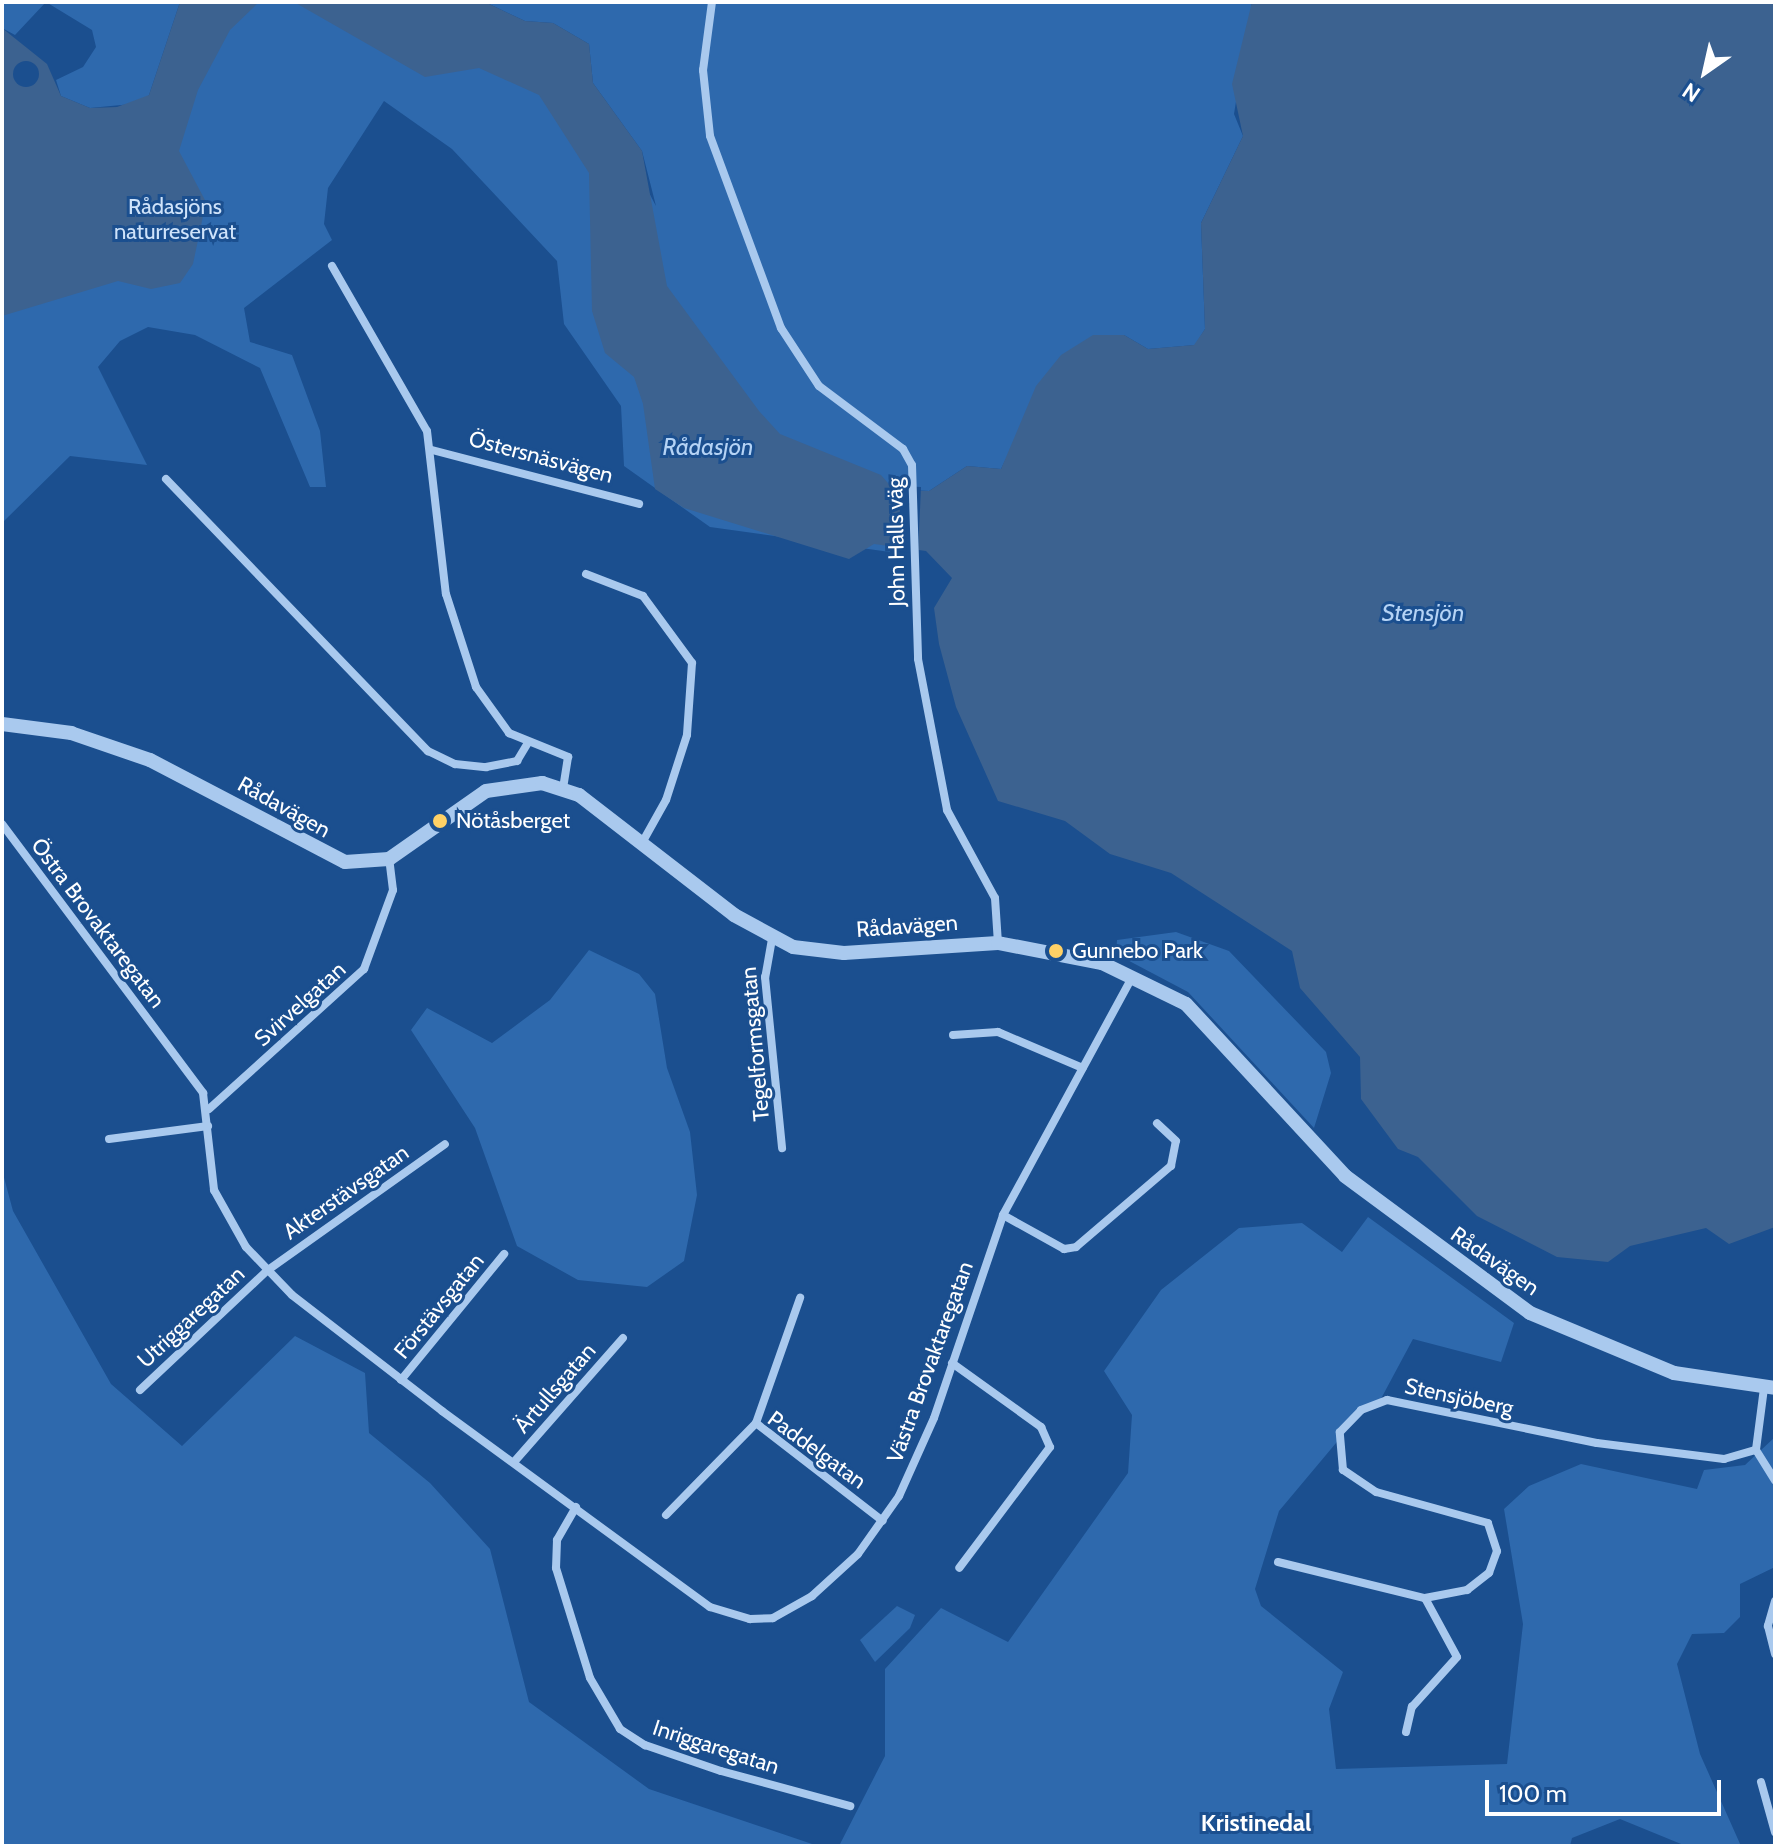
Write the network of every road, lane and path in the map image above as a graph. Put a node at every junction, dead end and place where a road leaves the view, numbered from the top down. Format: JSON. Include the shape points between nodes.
{"nodes":[{"id":1,"x":712,"y":2,"type":"edge"},
{"id":2,"x":332,"y":266,"type":"dead end"},
{"id":3,"x":432,"y":450,"type":"junction"},
{"id":4,"x":166,"y":479,"type":"dead end"},
{"id":5,"x":639,"y":504,"type":"dead end"},
{"id":6,"x":586,"y":574,"type":"dead end"},
{"id":7,"x":2,"y":724,"type":"edge"},
{"id":8,"x":528,"y":743,"type":"junction"},
{"id":9,"x":563,"y":788,"type":"junction"},
{"id":10,"x":2,"y":824,"type":"edge"},
{"id":11,"x":642,"y":843,"type":"junction"},
{"id":12,"x":389,"y":859,"type":"junction"},
{"id":13,"x":772,"y":939,"type":"junction"},
{"id":14,"x":998,"y":943,"type":"junction"},
{"id":15,"x":1133,"y":975,"type":"junction"},
{"id":16,"x":953,"y":1035,"type":"dead end"},
{"id":17,"x":1083,"y":1068,"type":"junction"},
{"id":18,"x":209,"y":1109,"type":"junction"},
{"id":19,"x":1157,"y":1123,"type":"dead end"},
{"id":20,"x":208,"y":1126,"type":"junction"},
{"id":21,"x":109,"y":1139,"type":"dead end"},
{"id":22,"x":445,"y":1144,"type":"dead end"},
{"id":23,"x":782,"y":1148,"type":"dead end"},
{"id":24,"x":1003,"y":1215,"type":"junction"},
{"id":25,"x":504,"y":1254,"type":"dead end"},
{"id":26,"x":268,"y":1270,"type":"junction"},
{"id":27,"x":800,"y":1298,"type":"dead end"},
{"id":28,"x":623,"y":1338,"type":"dead end"},
{"id":29,"x":952,"y":1363,"type":"junction"},
{"id":30,"x":401,"y":1380,"type":"junction"},
{"id":31,"x":1770,"y":1388,"type":"edge"},
{"id":32,"x":140,"y":1390,"type":"dead end"},
{"id":33,"x":756,"y":1423,"type":"junction"},
{"id":34,"x":1756,"y":1450,"type":"junction"},
{"id":35,"x":514,"y":1462,"type":"junction"},
{"id":36,"x":1775,"y":1481,"type":"edge"},
{"id":37,"x":576,"y":1507,"type":"junction"},
{"id":38,"x":666,"y":1515,"type":"dead end"},
{"id":39,"x":883,"y":1521,"type":"junction"},
{"id":40,"x":1278,"y":1562,"type":"dead end"},
{"id":41,"x":959,"y":1568,"type":"dead end"},
{"id":42,"x":1425,"y":1598,"type":"junction"},
{"id":43,"x":1775,"y":1601,"type":"edge"},
{"id":44,"x":1775,"y":1654,"type":"edge"},
{"id":45,"x":1406,"y":1732,"type":"dead end"},
{"id":46,"x":1761,"y":1782,"type":"dead end"},
{"id":47,"x":850,"y":1806,"type":"dead end"},
{"id":48,"x":1775,"y":1832,"type":"edge"}],
"edges":[{"from":1,"to":14,"type":"street","name":"John Halls väg","via":[[703,70],[710,136],[746,245],[802,366],[903,449],[913,478],[911,559],[918,659],[947,810],[995,898]]},
{"from":2,"to":3,"type":"street","name":"Östersnäsvägen","via":[[410,395]]},
{"from":3,"to":5,"type":"street","name":"Östersnäsvägen"},
{"from":3,"to":8,"type":"street","name":"Östersnäsvägen","via":[[441,565],[464,656],[492,714]]},
{"from":4,"to":8,"type":"street","via":[[428,751],[455,764],[486,767],[520,760]]},
{"from":6,"to":11,"type":"street","via":[[643,596],[692,663],[687,735],[666,800]]},
{"from":7,"to":12,"type":"street","name":"Rådavägen","via":[[71,733],[150,760],[325,855],[360,863]]},
{"from":8,"to":9,"type":"street","via":[[568,757]]},
{"from":9,"to":11,"type":"street","name":"Rådavägen"},
{"from":9,"to":12,"type":"street","name":"Rådavägen","via":[[528,782],[486,791]]},
{"from":10,"to":18,"type":"street","name":"Östra Brovaktaregatan","via":[[130,1003],[172,1046]]},
{"from":11,"to":13,"type":"street","name":"Rådavägen"},
{"from":12,"to":18,"type":"street","name":"Svirvelgatan","via":[[393,890],[364,969]]},
{"from":13,"to":14,"type":"street","name":"Rådavägen","via":[[844,953]]},
{"from":13,"to":23,"type":"street","name":"Tegelformsgatan","via":[[765,977]]},
{"from":14,"to":15,"type":"street","name":"Rådavägen","via":[[1085,957]]},
{"from":15,"to":17,"type":"street","name":"Västra Brovaktaregatan"},
{"from":15,"to":31,"type":"street","name":"Rådavägen","via":[[1170,993],[1216,1031],[1373,1200],[1530,1313],[1663,1370]]},
{"from":16,"to":17,"type":"street","via":[[998,1032]]},
{"from":17,"to":24,"type":"street","name":"Västra Brovaktaregatan"},
{"from":18,"to":20,"type":"street"},
{"from":19,"to":24,"type":"street","via":[[1176,1141],[1165,1176],[1076,1247],[1064,1249]]},
{"from":20,"to":21,"type":"street"},
{"from":20,"to":26,"type":"street","via":[[214,1190],[246,1247]]},
{"from":22,"to":26,"type":"street","name":"Akterstävsgatan"},
{"from":24,"to":29,"type":"street","name":"Västra Brovaktaregatan"},
{"from":25,"to":30,"type":"street","name":"Förstävsgatan"},
{"from":26,"to":30,"type":"street"},
{"from":26,"to":32,"type":"street","name":"Utriggaregatan"},
{"from":27,"to":33,"type":"street"},
{"from":28,"to":35,"type":"street","name":"Ärtullsgatan"},
{"from":29,"to":39,"type":"street","name":"Västra Brovaktaregatan","via":[[919,1454]]},
{"from":29,"to":41,"type":"street","via":[[1041,1427],[1050,1447]]},
{"from":30,"to":35,"type":"street","name":"Västra Brovaktaregatan"},
{"from":31,"to":34,"type":"street"},
{"from":33,"to":38,"type":"street","name":"Paddelgatan"},
{"from":33,"to":39,"type":"street","name":"Paddelgatan"},
{"from":34,"to":36,"type":"street"},
{"from":34,"to":42,"type":"street","name":"Stensjöberg","via":[[1707,1458],[1546,1435],[1416,1403],[1373,1404],[1340,1432],[1343,1470],[1376,1492],[1483,1520],[1494,1534],[1494,1563],[1478,1584]]},
{"from":35,"to":37,"type":"street","name":"Västra Brovaktaregatan"},
{"from":37,"to":39,"type":"street","name":"Västra Brovaktaregatan","via":[[710,1607],[750,1619],[773,1618],[812,1596]]},
{"from":37,"to":47,"type":"street","name":"Inriggaregatan","via":[[557,1540],[556,1568],[590,1678],[620,1729],[706,1766]]},
{"from":40,"to":42,"type":"street","name":"Stensjöberg"},
{"from":42,"to":45,"type":"street","via":[[1428,1613],[1452,1635],[1457,1657],[1412,1707]]},
{"from":43,"to":44,"type":"street","via":[[1768,1626]]},
{"from":46,"to":48,"type":"street"}]}
